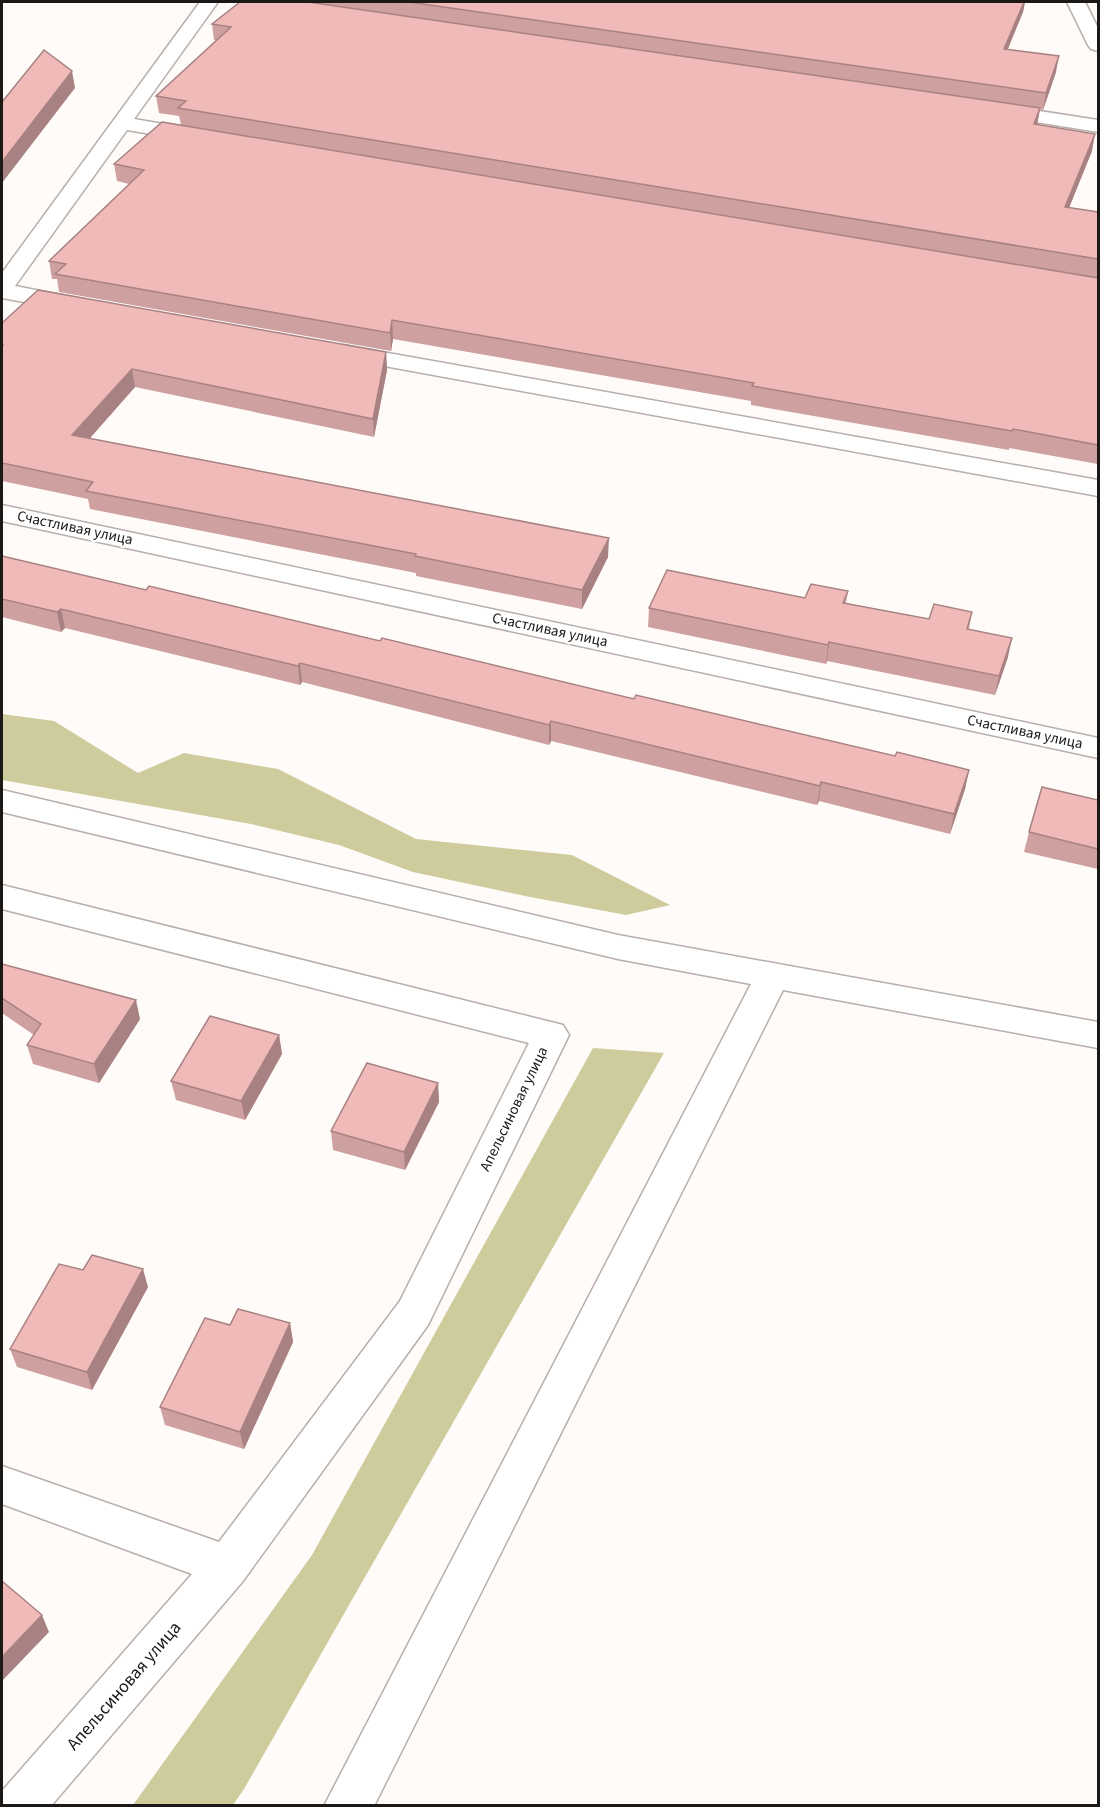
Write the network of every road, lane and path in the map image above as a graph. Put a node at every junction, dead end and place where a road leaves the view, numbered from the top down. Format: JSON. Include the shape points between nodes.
{"nodes":[{"id":1,"x":209,"y":2,"type":"edge"},
{"id":2,"x":1076,"y":2,"type":"edge"},
{"id":3,"x":1098,"y":45,"type":"edge"},
{"id":4,"x":970,"y":107,"type":"edge"},
{"id":5,"x":121,"y":123,"type":"junction"},
{"id":6,"x":1098,"y":126,"type":"edge"},
{"id":7,"x":215,"y":139,"type":"edge"},
{"id":8,"x":2,"y":290,"type":"edge"},
{"id":9,"x":96,"y":308,"type":"edge"},
{"id":10,"x":320,"y":348,"type":"edge"},
{"id":11,"x":1098,"y":488,"type":"edge"},
{"id":12,"x":2,"y":513,"type":"edge"},
{"id":13,"x":1098,"y":748,"type":"edge"},
{"id":14,"x":2,"y":801,"type":"edge"},
{"id":15,"x":2,"y":897,"type":"edge"},
{"id":16,"x":773,"y":975,"type":"junction"},
{"id":17,"x":1098,"y":1035,"type":"edge"},
{"id":18,"x":2,"y":1485,"type":"edge"},
{"id":19,"x":228,"y":1566,"type":"junction"},
{"id":20,"x":19,"y":1806,"type":"edge"},
{"id":21,"x":348,"y":1806,"type":"edge"}],
"edges":[{"from":1,"to":5,"type":"street"},
{"from":2,"to":3,"type":"street"},
{"from":4,"to":6,"type":"street"},
{"from":5,"to":7,"type":"street"},
{"from":5,"to":8,"type":"street"},
{"from":8,"to":9,"type":"street"},
{"from":10,"to":11,"type":"street"},
{"from":12,"to":13,"type":"street","name":"Счастливая улица"},
{"from":14,"to":16,"type":"street","via":[[618,947]]},
{"from":15,"to":19,"type":"street","name":"Апельсиновая улица","via":[[551,1035],[414,1313]]},
{"from":16,"to":17,"type":"street"},
{"from":16,"to":21,"type":"street"},
{"from":18,"to":19,"type":"street"},
{"from":19,"to":20,"type":"street","name":"Апельсиновая улица"}]}
